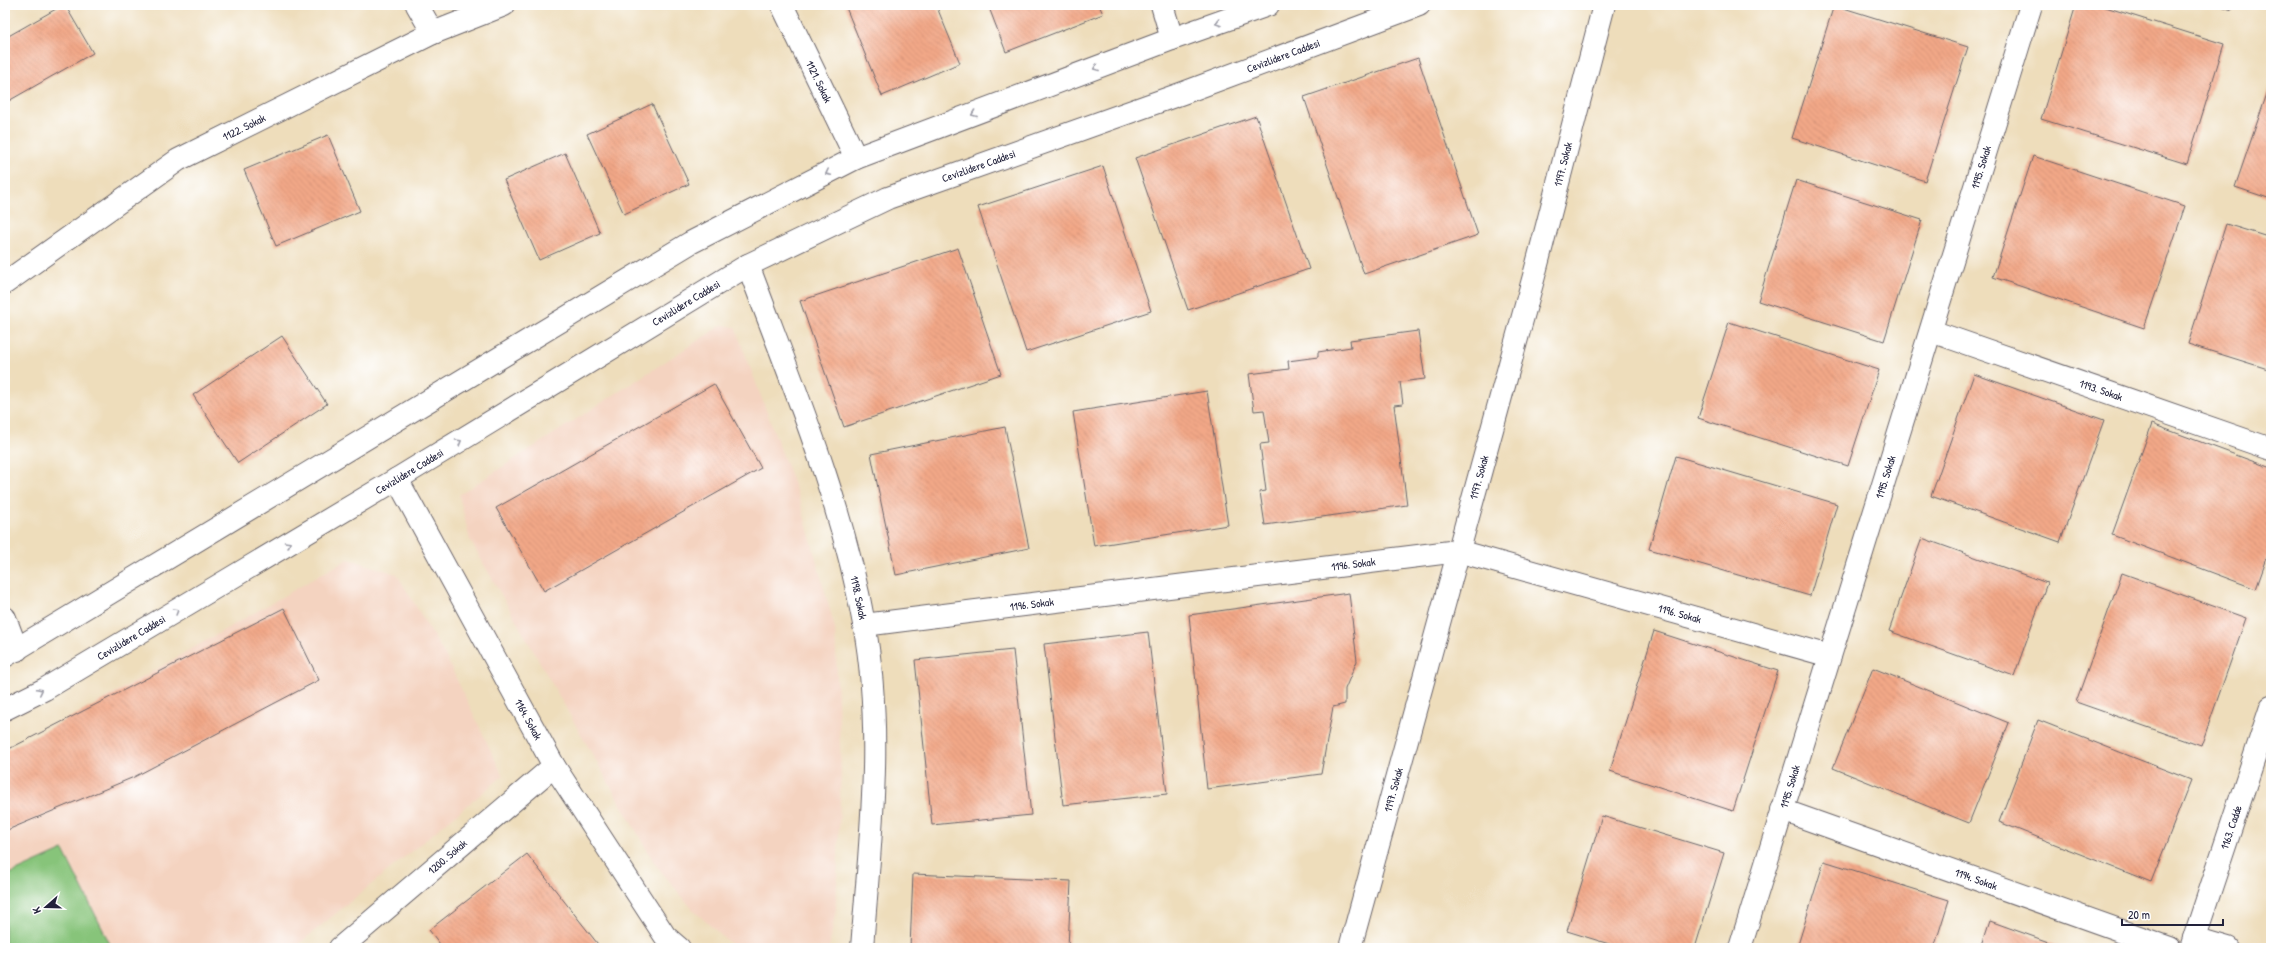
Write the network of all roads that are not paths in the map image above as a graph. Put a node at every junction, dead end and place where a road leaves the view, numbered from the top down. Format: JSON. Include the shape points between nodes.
{"nodes":[{"id":1,"x":417,"y":5,"type":"edge"},
{"id":2,"x":504,"y":5,"type":"edge"},
{"id":3,"x":782,"y":5,"type":"edge"},
{"id":4,"x":1162,"y":5,"type":"edge"},
{"id":5,"x":1268,"y":5,"type":"edge"},
{"id":6,"x":1419,"y":5,"type":"edge"},
{"id":7,"x":1604,"y":5,"type":"edge"},
{"id":8,"x":2031,"y":5,"type":"edge"},
{"id":9,"x":433,"y":34,"type":"junction"},
{"id":10,"x":1172,"y":39,"type":"junction"},
{"id":11,"x":856,"y":158,"type":"junction"},
{"id":12,"x":748,"y":265,"type":"junction"},
{"id":13,"x":5,"y":283,"type":"edge"},
{"id":14,"x":1931,"y":331,"type":"junction"},
{"id":15,"x":2271,"y":449,"type":"edge"},
{"id":16,"x":397,"y":479,"type":"junction"},
{"id":17,"x":1458,"y":551,"type":"junction"},
{"id":18,"x":5,"y":618,"type":"edge"},
{"id":19,"x":864,"y":625,"type":"junction"},
{"id":20,"x":11,"y":653,"type":"edge"},
{"id":21,"x":1830,"y":656,"type":"junction"},
{"id":22,"x":2271,"y":707,"type":"edge"},
{"id":23,"x":5,"y":709,"type":"edge"},
{"id":24,"x":554,"y":766,"type":"junction"},
{"id":25,"x":1782,"y":810,"type":"junction"},
{"id":26,"x":2193,"y":943,"type":"edge"},
{"id":27,"x":340,"y":948,"type":"edge"},
{"id":28,"x":679,"y":948,"type":"edge"},
{"id":29,"x":862,"y":948,"type":"edge"},
{"id":30,"x":1350,"y":948,"type":"edge"},
{"id":31,"x":1740,"y":948,"type":"edge"},
{"id":32,"x":2170,"y":948,"type":"edge"},
{"id":33,"x":2228,"y":948,"type":"edge"}],
"edges":[{"from":1,"to":9,"type":"street"},
{"from":2,"to":9,"type":"street","name":"1122. Sokak"},
{"from":3,"to":11,"type":"street","name":"1121. Sokak"},
{"from":4,"to":10,"type":"street"},
{"from":5,"to":10,"type":"street","one_way":true},
{"from":6,"to":12,"type":"street","name":"Cevizlidere Caddesi","via":[[1183,93],[888,198]]},
{"from":7,"to":17,"type":"street","name":"1197. Sokak","via":[[1534,276]]},
{"from":8,"to":14,"type":"street","name":"1195. Sokak"},
{"from":9,"to":13,"type":"street","name":"1122. Sokak","via":[[178,160]]},
{"from":10,"to":11,"type":"street","one_way":true},
{"from":11,"to":20,"type":"street","one_way":true,"via":[[690,243]]},
{"from":16,"to":12,"type":"street","name":"Cevizlidere Caddesi","one_way":true},
{"from":12,"to":19,"type":"street","name":"1198. Sokak","via":[[819,456],[846,541]]},
{"from":14,"to":15,"type":"street","name":"1193. Sokak"},
{"from":14,"to":21,"type":"street","name":"1195. Sokak"},
{"from":23,"to":16,"type":"street","name":"Cevizlidere Caddesi","one_way":true,"via":[[45,689]]},
{"from":16,"to":24,"type":"street","name":"1164. Sokak"},
{"from":17,"to":19,"type":"street","name":"1196. Sokak"},
{"from":17,"to":21,"type":"street","name":"1196. Sokak"},
{"from":17,"to":30,"type":"street","name":"1197. Sokak"},
{"from":18,"to":20,"type":"street"},
{"from":19,"to":29,"type":"street","name":"1198. Sokak","via":[[872,698],[875,768]]},
{"from":21,"to":25,"type":"street","name":"1195. Sokak"},
{"from":22,"to":26,"type":"street","name":"1163. Cadde"},
{"from":24,"to":27,"type":"street","name":"1200. Sokak"},
{"from":24,"to":28,"type":"street","name":"1164. Sokak","via":[[665,936]]},
{"from":25,"to":31,"type":"street","name":"1195. Sokak"},
{"from":25,"to":32,"type":"street","name":"1194. Sokak"},
{"from":26,"to":33,"type":"street"}]}
